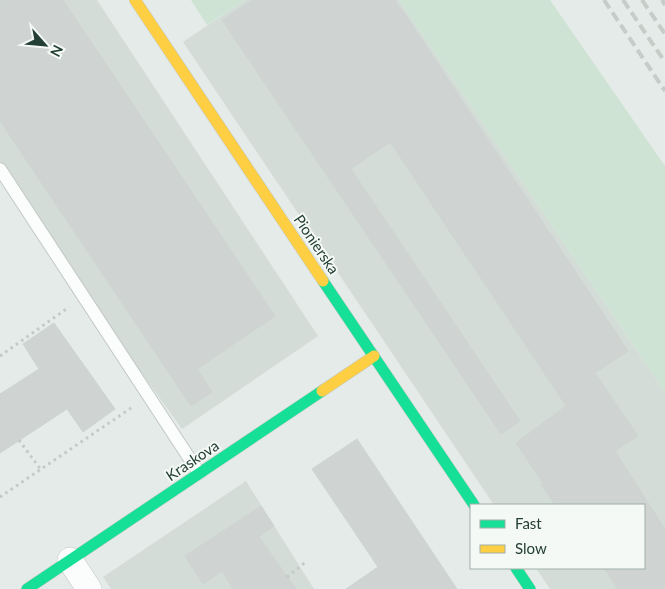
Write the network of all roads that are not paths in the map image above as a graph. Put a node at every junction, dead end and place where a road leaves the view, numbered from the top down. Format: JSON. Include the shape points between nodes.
{"nodes":[{"id":1,"x":135,"y":0,"type":"edge"},
{"id":2,"x":0,"y":169,"type":"edge"},
{"id":3,"x":374,"y":356,"type":"junction"},
{"id":4,"x":199,"y":473,"type":"junction"},
{"id":5,"x":473,"y":504,"type":"edge"},
{"id":6,"x":70,"y":560,"type":"junction"},
{"id":7,"x":517,"y":569,"type":"edge"},
{"id":8,"x":27,"y":589,"type":"edge"},
{"id":9,"x":89,"y":589,"type":"edge"},
{"id":10,"x":530,"y":589,"type":"edge"}],
"edges":[{"from":1,"to":3,"type":"street","name":"Pionierska"},
{"from":2,"to":4,"type":"lane"},
{"from":3,"to":4,"type":"street","name":"Kraskova"},
{"from":3,"to":5,"type":"street","name":"Pionierska"},
{"from":4,"to":6,"type":"street","name":"Kraskova"},
{"from":6,"to":8,"type":"street","name":"Kraskova"},
{"from":6,"to":9,"type":"street"},
{"from":7,"to":10,"type":"street"}]}
